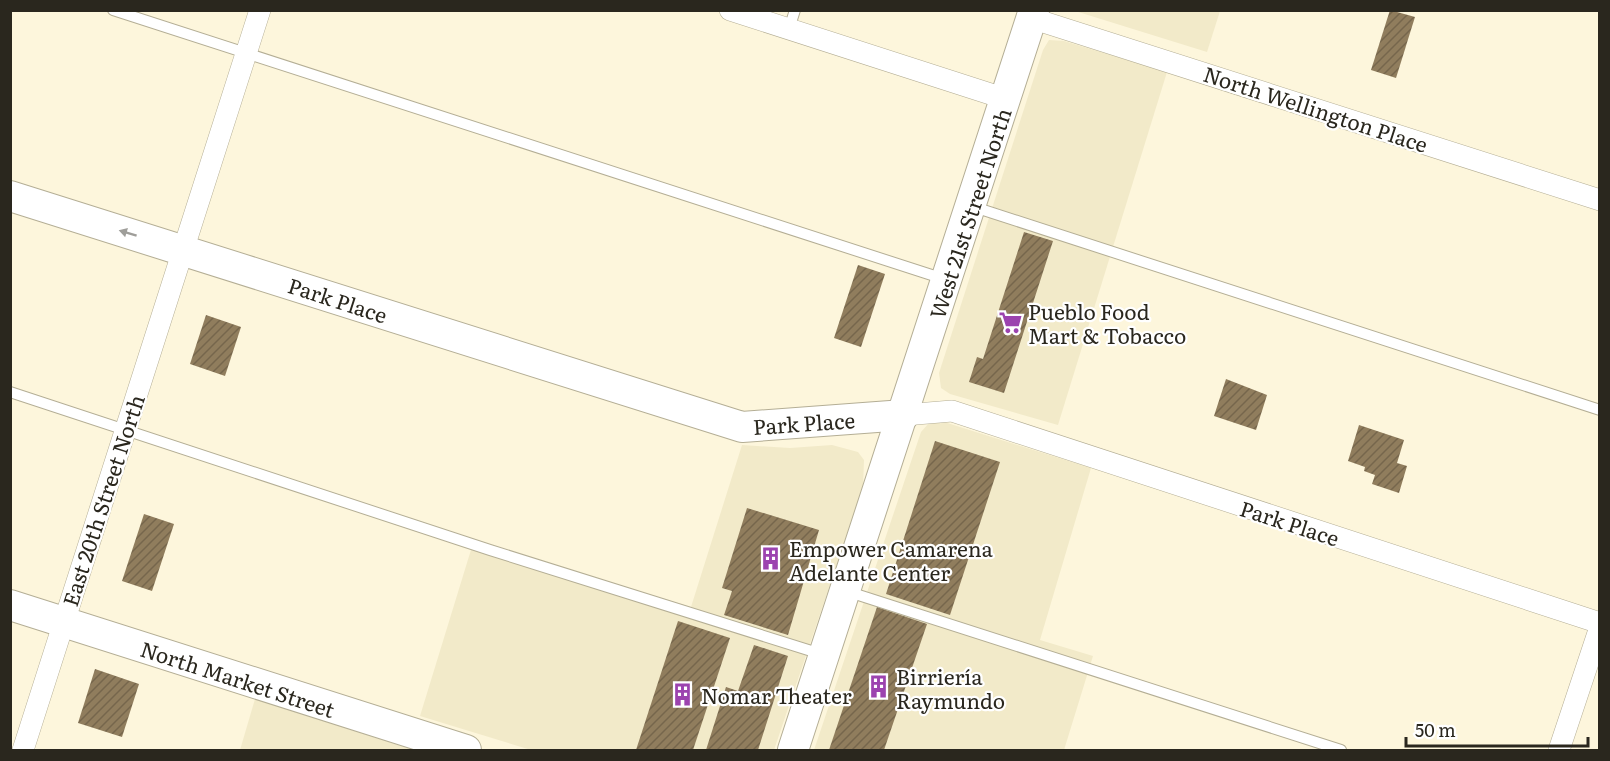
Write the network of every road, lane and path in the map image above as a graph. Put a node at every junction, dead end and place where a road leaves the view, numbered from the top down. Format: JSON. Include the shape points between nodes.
{"nodes":[{"id":1,"x":113,"y":10,"type":"edge"},
{"id":2,"x":260,"y":10,"type":"edge"},
{"id":3,"x":730,"y":10,"type":"edge"},
{"id":4,"x":1033,"y":14,"type":"edge"},
{"id":5,"x":792,"y":20,"type":"edge"},
{"id":6,"x":246,"y":55,"type":"junction"},
{"id":7,"x":1006,"y":99,"type":"junction"},
{"id":8,"x":10,"y":196,"type":"edge"},
{"id":9,"x":1599,"y":200,"type":"edge"},
{"id":10,"x":971,"y":206,"type":"junction"},
{"id":11,"x":184,"y":250,"type":"junction"},
{"id":12,"x":947,"y":280,"type":"junction"},
{"id":13,"x":10,"y":392,"type":"edge"},
{"id":14,"x":1599,"y":410,"type":"edge"},
{"id":15,"x":904,"y":415,"type":"junction"},
{"id":16,"x":124,"y":429,"type":"junction"},
{"id":17,"x":845,"y":591,"type":"junction"},
{"id":18,"x":10,"y":604,"type":"edge"},
{"id":19,"x":63,"y":622,"type":"junction"},
{"id":20,"x":1599,"y":625,"type":"edge"},
{"id":21,"x":824,"y":655,"type":"junction"},
{"id":22,"x":23,"y":750,"type":"edge"},
{"id":23,"x":466,"y":750,"type":"edge"},
{"id":24,"x":793,"y":750,"type":"edge"},
{"id":25,"x":1341,"y":750,"type":"edge"},
{"id":26,"x":1559,"y":750,"type":"edge"}],
"edges":[{"from":1,"to":6,"type":"lane"},
{"from":2,"to":6,"type":"street","name":"East 20th Street North"},
{"from":3,"to":5,"type":"street"},
{"from":4,"to":7,"type":"street","name":"West 21st Street North"},
{"from":4,"to":9,"type":"street","name":"North Wellington Place"},
{"from":5,"to":7,"type":"street"},
{"from":6,"to":11,"type":"street","name":"East 20th Street North"},
{"from":6,"to":12,"type":"lane"},
{"from":7,"to":10,"type":"street","name":"West 21st Street North"},
{"from":11,"to":8,"type":"street","name":"Park Place","one_way":true},
{"from":10,"to":12,"type":"street","name":"West 21st Street North"},
{"from":10,"to":14,"type":"lane"},
{"from":11,"to":15,"type":"street","name":"Park Place","via":[[742,427]]},
{"from":11,"to":16,"type":"street","name":"East 20th Street North"},
{"from":12,"to":15,"type":"street","name":"West 21st Street North"},
{"from":13,"to":16,"type":"lane"},
{"from":15,"to":17,"type":"street","name":"West 21st Street North"},
{"from":15,"to":20,"type":"street","name":"Park Place","via":[[952,411]]},
{"from":16,"to":19,"type":"street","name":"East 20th Street North"},
{"from":16,"to":21,"type":"lane"},
{"from":17,"to":21,"type":"street","name":"West 21st Street North"},
{"from":17,"to":25,"type":"lane"},
{"from":18,"to":19,"type":"street","name":"North Market Street"},
{"from":19,"to":22,"type":"street","name":"East 20th Street North"},
{"from":19,"to":23,"type":"street","name":"North Market Street"},
{"from":20,"to":26,"type":"street"},
{"from":21,"to":24,"type":"street","name":"West 21st Street North"}]}
